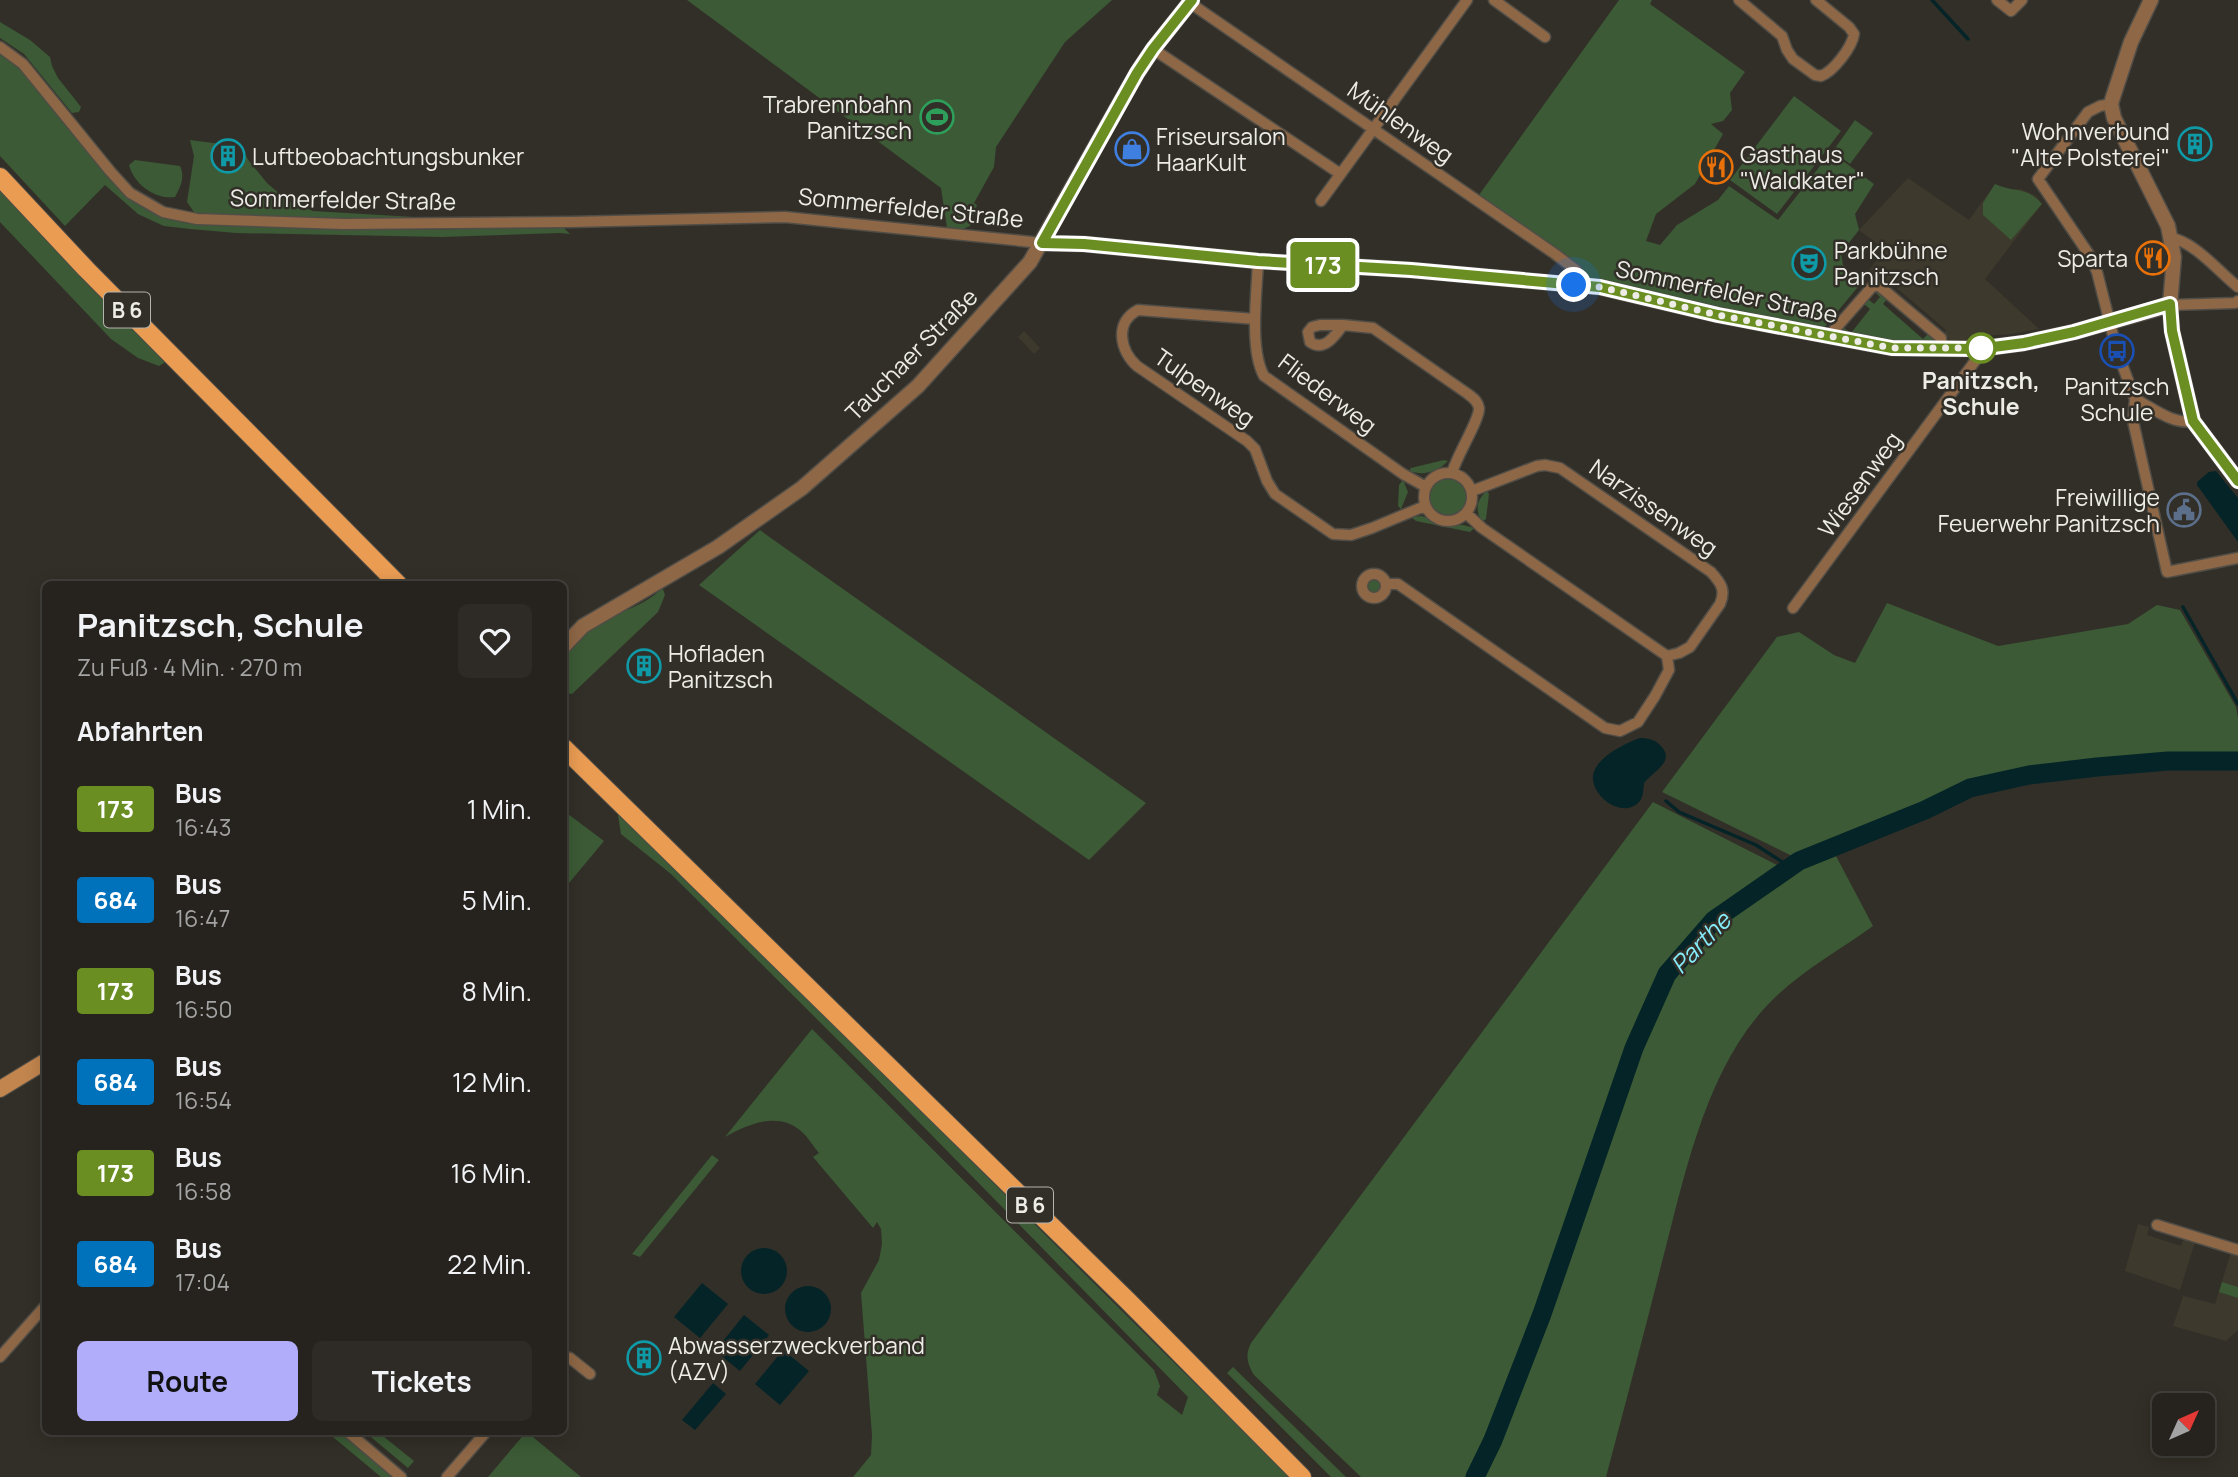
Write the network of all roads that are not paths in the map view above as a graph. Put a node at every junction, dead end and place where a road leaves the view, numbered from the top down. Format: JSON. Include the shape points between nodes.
{"nodes":[{"id":1,"x":1467,"y":0,"type":"edge"},
{"id":2,"x":1494,"y":0,"type":"edge"},
{"id":3,"x":1816,"y":0,"type":"edge"},
{"id":4,"x":1997,"y":0,"type":"edge"},
{"id":5,"x":2022,"y":0,"type":"edge"},
{"id":6,"x":2151,"y":0,"type":"edge"},
{"id":7,"x":1191,"y":1,"type":"edge"},
{"id":8,"x":1747,"y":2,"type":"edge"},
{"id":9,"x":1545,"y":37,"type":"dead end"},
{"id":10,"x":0,"y":47,"type":"edge"},
{"id":11,"x":1153,"y":49,"type":"junction"},
{"id":12,"x":2111,"y":104,"type":"junction"},
{"id":13,"x":1373,"y":129,"type":"junction"},
{"id":14,"x":1339,"y":173,"type":"junction"},
{"id":15,"x":0,"y":177,"type":"edge"},
{"id":16,"x":1321,"y":201,"type":"dead end"},
{"id":17,"x":2171,"y":239,"type":"junction"},
{"id":18,"x":1042,"y":243,"type":"junction"},
{"id":19,"x":1258,"y":261,"type":"junction"},
{"id":20,"x":1574,"y":285,"type":"junction"},
{"id":21,"x":2238,"y":287,"type":"edge"},
{"id":22,"x":2238,"y":302,"type":"edge"},
{"id":23,"x":2170,"y":304,"type":"junction"},
{"id":24,"x":1255,"y":319,"type":"junction"},
{"id":25,"x":2110,"y":320,"type":"junction"},
{"id":26,"x":1343,"y":325,"type":"dead end"},
{"id":27,"x":1828,"y":337,"type":"junction"},
{"id":28,"x":1942,"y":349,"type":"junction"},
{"id":29,"x":1978,"y":349,"type":"junction"},
{"id":30,"x":2135,"y":399,"type":"junction"},
{"id":31,"x":2193,"y":421,"type":"junction"},
{"id":32,"x":1452,"y":473,"type":"junction"},
{"id":33,"x":2238,"y":481,"type":"edge"},
{"id":34,"x":1426,"y":487,"type":"junction"},
{"id":35,"x":1472,"y":491,"type":"junction"},
{"id":36,"x":1425,"y":506,"type":"junction"},
{"id":37,"x":1466,"y":513,"type":"junction"},
{"id":38,"x":2238,"y":558,"type":"edge"},
{"id":39,"x":395,"y":581,"type":"edge"},
{"id":40,"x":1387,"y":584,"type":"dead end"},
{"id":41,"x":1793,"y":608,"type":"dead end"},
{"id":42,"x":583,"y":626,"type":"junction"},
{"id":43,"x":567,"y":635,"type":"edge"},
{"id":44,"x":567,"y":643,"type":"edge"},
{"id":45,"x":1667,"y":656,"type":"junction"},
{"id":46,"x":567,"y":751,"type":"edge"},
{"id":47,"x":42,"y":1063,"type":"edge"},
{"id":48,"x":0,"y":1089,"type":"edge"},
{"id":49,"x":2157,"y":1225,"type":"dead end"},
{"id":50,"x":2238,"y":1250,"type":"edge"},
{"id":51,"x":42,"y":1310,"type":"edge"},
{"id":52,"x":0,"y":1357,"type":"edge"},
{"id":53,"x":567,"y":1358,"type":"edge"},
{"id":54,"x":590,"y":1374,"type":"dead end"},
{"id":55,"x":352,"y":1435,"type":"edge"},
{"id":56,"x":483,"y":1435,"type":"edge"},
{"id":57,"x":401,"y":1477,"type":"edge"},
{"id":58,"x":447,"y":1477,"type":"edge"},
{"id":59,"x":1302,"y":1477,"type":"edge"}],
"edges":[{"from":1,"to":13,"type":"street"},
{"from":2,"to":9,"type":"street"},
{"from":3,"to":8,"type":"street","via":[[1854,34],[1830,71],[1821,76],[1793,59],[1782,36]]},
{"from":4,"to":5,"type":"street","via":[[2011,11]]},
{"from":6,"to":12,"type":"street","via":[[2131,42]]},
{"from":7,"to":11,"type":"street","name":"Tauchaer Straße"},
{"from":7,"to":13,"type":"street","name":"Mühlenweg"},
{"from":10,"to":18,"type":"street","name":"Sommerfelder Straße","via":[[23,64],[130,192],[163,212],[187,218],[342,224],[785,217]]},
{"from":11,"to":14,"type":"street"},
{"from":11,"to":18,"type":"street","name":"Tauchaer Straße"},
{"from":12,"to":17,"type":"street"},
{"from":12,"to":25,"type":"street","via":[[2088,112],[2038,179],[2090,256]]},
{"from":13,"to":14,"type":"street"},
{"from":13,"to":20,"type":"street","name":"Mühlenweg","via":[[1576,270]]},
{"from":14,"to":16,"type":"street"},
{"from":15,"to":39,"type":"main road","number":"B 6"},
{"from":17,"to":21,"type":"street","via":[[2190,247]]},
{"from":17,"to":23,"type":"street"},
{"from":18,"to":19,"type":"street","name":"Sommerfelder Straße"},
{"from":18,"to":42,"type":"street","name":"Tauchaer Straße","via":[[1013,283],[918,386],[802,488],[718,547]]},
{"from":19,"to":20,"type":"street","name":"Sommerfelder Straße"},
{"from":19,"to":24,"type":"street","name":"Fliederweg"},
{"from":20,"to":27,"type":"street","name":"Sommerfelder Straße"},
{"from":22,"to":23,"type":"street"},
{"from":23,"to":25,"type":"street","name":"Sommerfelder Straße"},
{"from":23,"to":31,"type":"street"},
{"from":24,"to":34,"type":"street","name":"Fliederweg","via":[[1259,367],[1264,376]]},
{"from":24,"to":36,"type":"street","name":"Tulpenweg","via":[[1138,310],[1124,324],[1121,340],[1137,366],[1247,441],[1275,494],[1333,534],[1351,535]]},
{"from":25,"to":29,"type":"street","name":"Sommerfelder Straße","via":[[2040,340]]},
{"from":25,"to":30,"type":"street"},
{"from":26,"to":32,"type":"street","via":[[1373,328],[1477,403],[1478,415]]},
{"from":27,"to":28,"type":"street","name":"Sommerfelder Straße","via":[[1892,348]]},
{"from":27,"to":28,"type":"street","via":[[1878,285],[1941,338]]},
{"from":28,"to":29,"type":"street","name":"Sommerfelder Straße"},
{"from":29,"to":41,"type":"street","name":"Wiesenweg","via":[[1978,357]]},
{"from":30,"to":31,"type":"street","via":[[2172,419]]},
{"from":30,"to":38,"type":"street","via":[[2133,421],[2167,572]]},
{"from":31,"to":33,"type":"street"},
{"from":32,"to":34,"type":"street","via":[[1434,476]]},
{"from":32,"to":35,"type":"street","via":[[1465,479]]},
{"from":34,"to":36,"type":"street"},
{"from":35,"to":37,"type":"street"},
{"from":35,"to":45,"type":"street","name":"Narzissenweg","via":[[1537,466],[1553,465],[1712,572],[1721,584],[1720,604],[1690,647]]},
{"from":36,"to":37,"type":"street","via":[[1443,521]]},
{"from":37,"to":45,"type":"street"},
{"from":40,"to":45,"type":"street","via":[[1398,584],[1605,728],[1620,730],[1638,722],[1669,670]]},
{"from":42,"to":43,"type":"street"},
{"from":42,"to":44,"type":"street","name":"Tauchaer Straße"},
{"from":46,"to":59,"type":"main road","number":"B 6"},
{"from":47,"to":48,"type":"main road"},
{"from":49,"to":50,"type":"street"},
{"from":51,"to":52,"type":"street"},
{"from":53,"to":54,"type":"street"},
{"from":55,"to":57,"type":"street"},
{"from":56,"to":58,"type":"street"}]}
